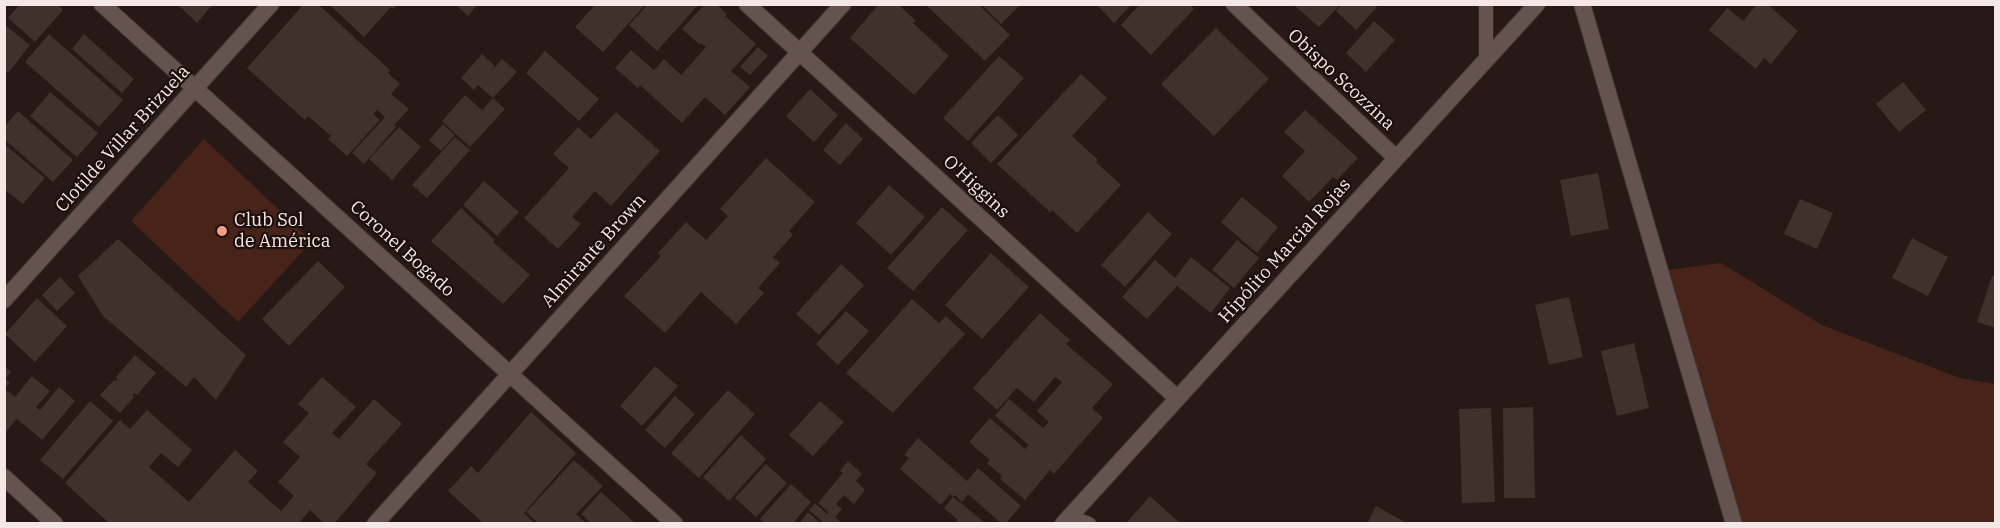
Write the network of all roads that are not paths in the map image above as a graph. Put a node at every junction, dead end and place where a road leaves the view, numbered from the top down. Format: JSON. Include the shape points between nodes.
{"nodes":[{"id":1,"x":102,"y":4,"type":"edge"},
{"id":2,"x":271,"y":4,"type":"edge"},
{"id":3,"x":747,"y":4,"type":"edge"},
{"id":4,"x":843,"y":4,"type":"edge"},
{"id":5,"x":1234,"y":4,"type":"edge"},
{"id":6,"x":1486,"y":4,"type":"edge"},
{"id":7,"x":1537,"y":4,"type":"edge"},
{"id":8,"x":1582,"y":4,"type":"edge"},
{"id":9,"x":800,"y":52,"type":"junction"},
{"id":10,"x":1486,"y":60,"type":"junction"},
{"id":11,"x":195,"y":89,"type":"junction"},
{"id":12,"x":1396,"y":158,"type":"junction"},
{"id":13,"x":4,"y":300,"type":"edge"},
{"id":14,"x":510,"y":373,"type":"junction"},
{"id":15,"x":1177,"y":398,"type":"junction"},
{"id":16,"x":4,"y":477,"type":"edge"},
{"id":17,"x":1066,"y":520,"type":"edge"},
{"id":18,"x":55,"y":524,"type":"edge"},
{"id":19,"x":375,"y":524,"type":"edge"},
{"id":20,"x":675,"y":524,"type":"edge"},
{"id":21,"x":1089,"y":524,"type":"edge"},
{"id":22,"x":1734,"y":524,"type":"edge"}],
"edges":[{"from":1,"to":11,"type":"street","name":"Coronel Bogado"},
{"from":2,"to":11,"type":"street","name":"Clotilde Villar Brizuela"},
{"from":3,"to":9,"type":"street","name":"O'Higgins"},
{"from":4,"to":9,"type":"street","name":"Almirante Brown"},
{"from":5,"to":12,"type":"street","name":"Obispo Scozzina"},
{"from":6,"to":10,"type":"lane"},
{"from":7,"to":10,"type":"street","name":"Hipólito Marcial Rojas"},
{"from":8,"to":22,"type":"street"},
{"from":9,"to":14,"type":"street","name":"Almirante Brown"},
{"from":9,"to":15,"type":"street","name":"O'Higgins"},
{"from":10,"to":12,"type":"street","name":"Hipólito Marcial Rojas"},
{"from":11,"to":13,"type":"street","name":"Clotilde Villar Brizuela"},
{"from":11,"to":14,"type":"street","name":"Coronel Bogado"},
{"from":12,"to":15,"type":"street","name":"Hipólito Marcial Rojas"},
{"from":14,"to":19,"type":"street","name":"Almirante Brown"},
{"from":14,"to":20,"type":"street","name":"Coronel Bogado"},
{"from":15,"to":17,"type":"street","name":"Hipólito Marcial Rojas"},
{"from":16,"to":18,"type":"street"},
{"from":17,"to":21,"type":"lane"}]}
